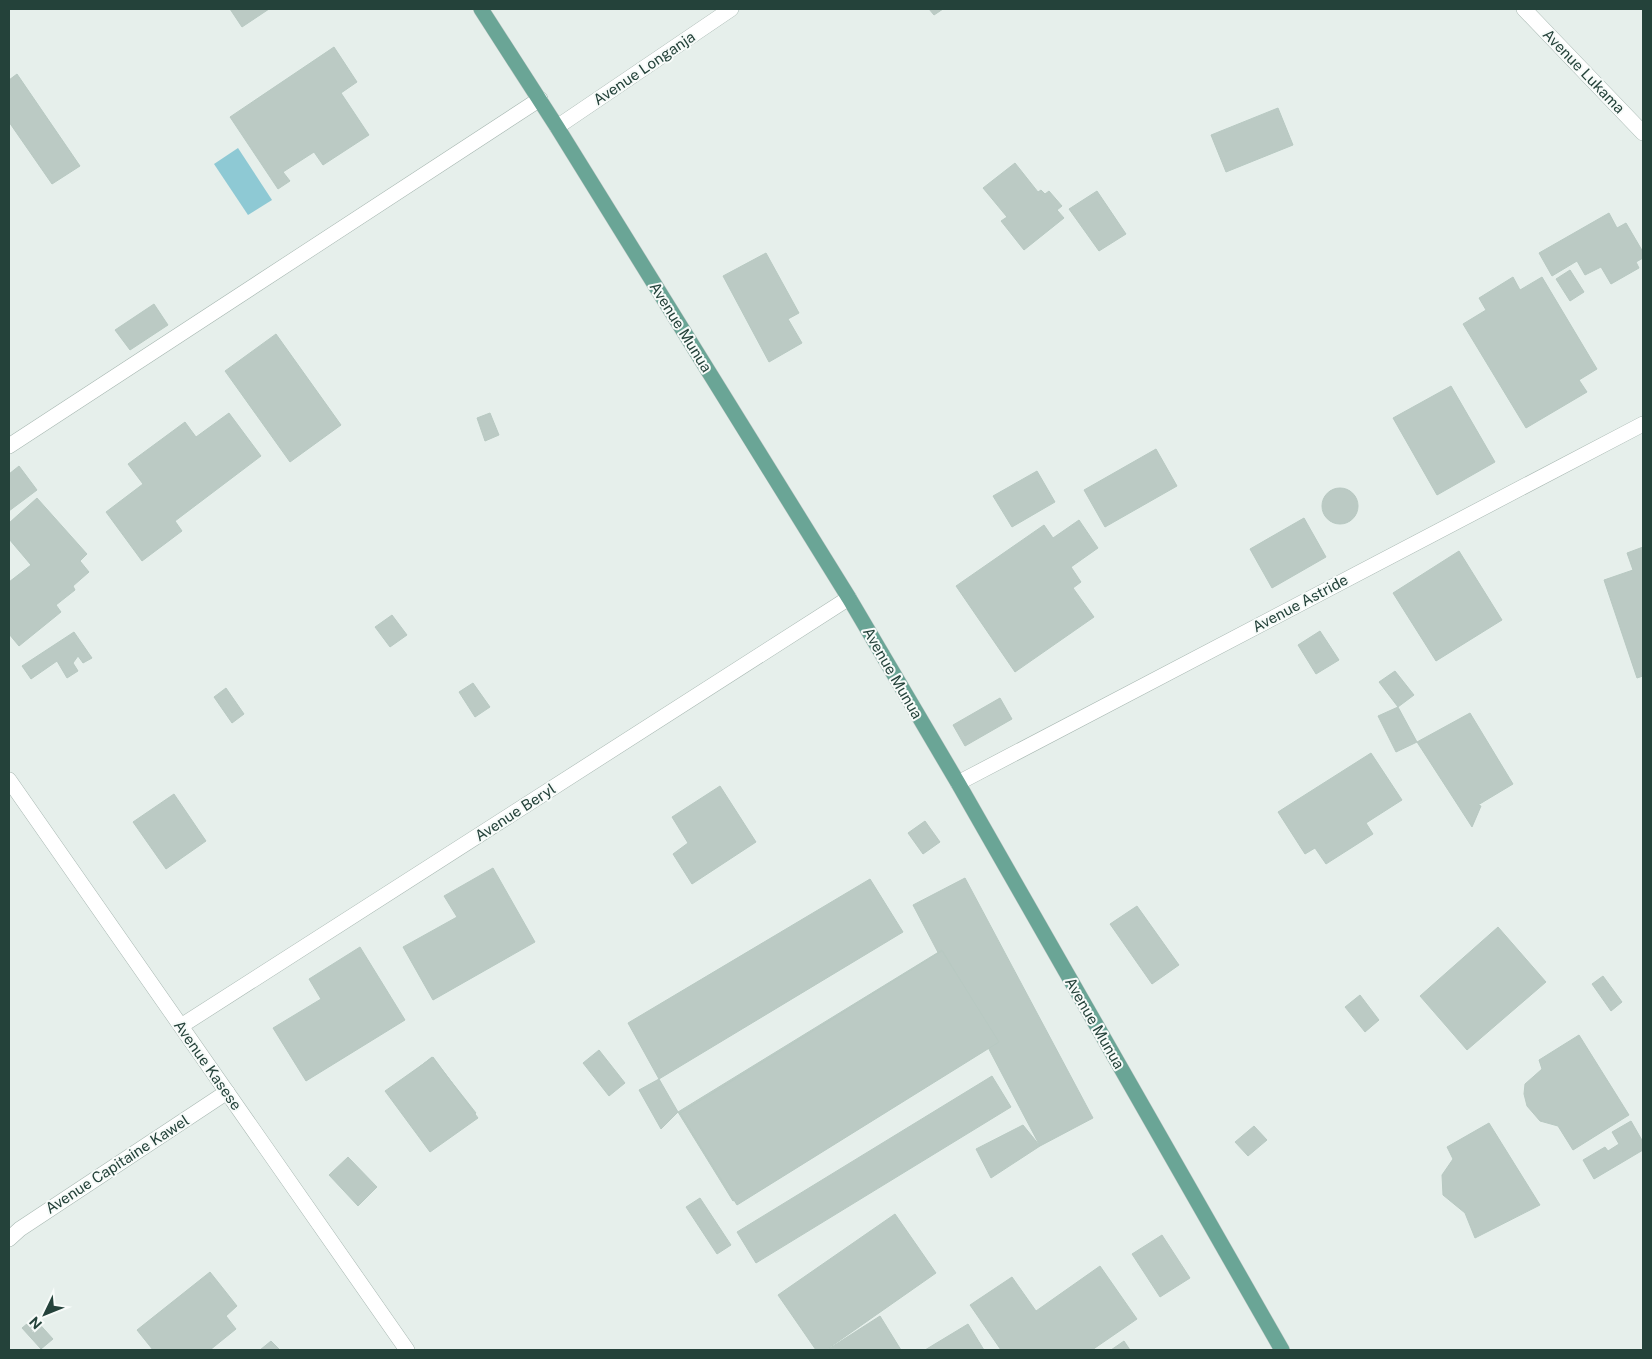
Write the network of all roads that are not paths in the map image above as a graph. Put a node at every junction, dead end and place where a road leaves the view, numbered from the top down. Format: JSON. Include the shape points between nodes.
{"nodes":[{"id":1,"x":481,"y":9,"type":"edge"},
{"id":2,"x":732,"y":9,"type":"edge"},
{"id":3,"x":1524,"y":9,"type":"edge"},
{"id":4,"x":540,"y":99,"type":"junction"},
{"id":5,"x":557,"y":127,"type":"junction"},
{"id":6,"x":1643,"y":133,"type":"edge"},
{"id":7,"x":1643,"y":424,"type":"edge"},
{"id":8,"x":9,"y":446,"type":"edge"},
{"id":9,"x":849,"y":598,"type":"junction"},
{"id":10,"x":9,"y":780,"type":"edge"},
{"id":11,"x":958,"y":783,"type":"junction"},
{"id":12,"x":181,"y":1026,"type":"junction"},
{"id":13,"x":227,"y":1092,"type":"junction"},
{"id":14,"x":9,"y":1239,"type":"edge"},
{"id":15,"x":407,"y":1350,"type":"edge"},
{"id":16,"x":1282,"y":1350,"type":"edge"}],
"edges":[{"from":1,"to":4,"type":"main road","name":"Avenue Munua"},
{"from":2,"to":5,"type":"street","name":"Avenue Longanja"},
{"from":3,"to":6,"type":"street","name":"Avenue Lukama"},
{"from":4,"to":5,"type":"main road","name":"Avenue Munua"},
{"from":4,"to":8,"type":"street"},
{"from":5,"to":9,"type":"main road","name":"Avenue Munua"},
{"from":7,"to":11,"type":"street","name":"Avenue Astride"},
{"from":9,"to":11,"type":"main road","name":"Avenue Munua"},
{"from":9,"to":12,"type":"street","name":"Avenue Beryl"},
{"from":10,"to":12,"type":"street","name":"Avenue Kasese"},
{"from":11,"to":16,"type":"main road","name":"Avenue Munua"},
{"from":12,"to":13,"type":"street","name":"Avenue Kasese"},
{"from":13,"to":14,"type":"street","name":"Avenue Capitaine Kawel"},
{"from":13,"to":15,"type":"street","name":"Avenue Kasese"}]}
